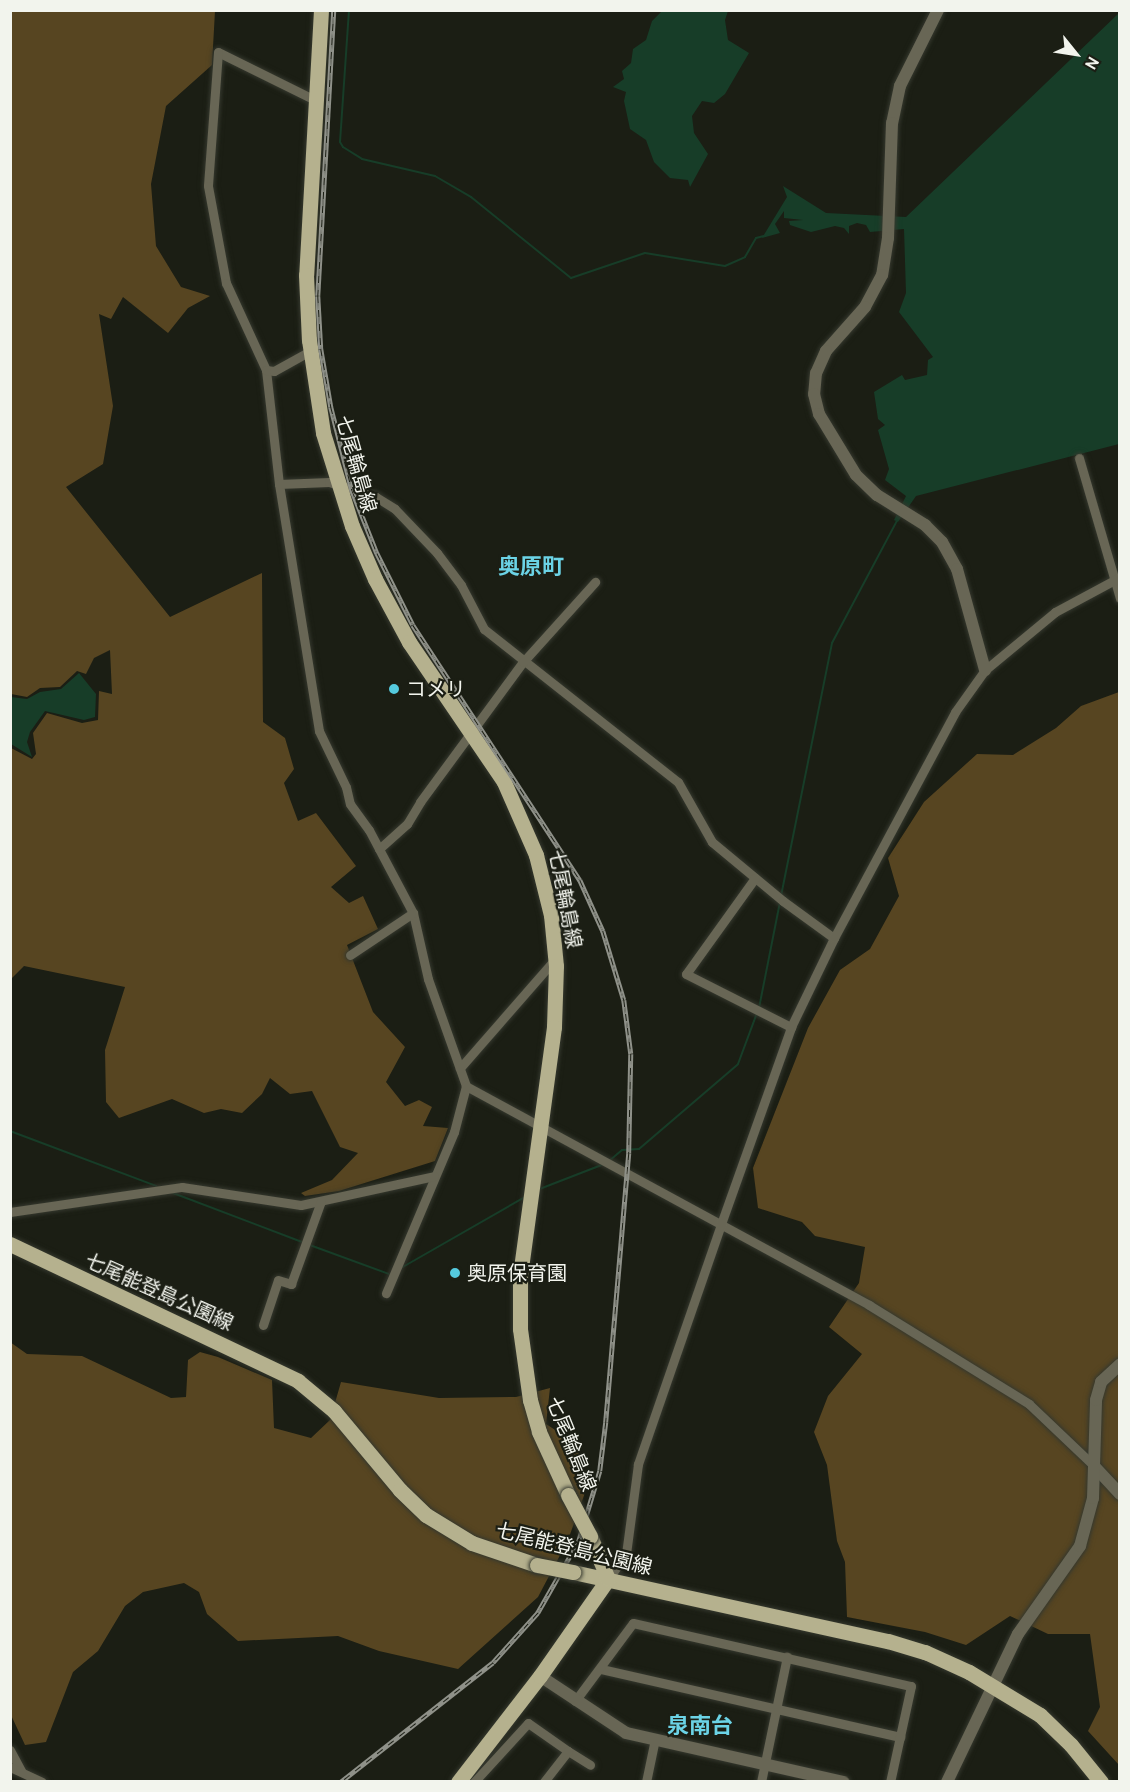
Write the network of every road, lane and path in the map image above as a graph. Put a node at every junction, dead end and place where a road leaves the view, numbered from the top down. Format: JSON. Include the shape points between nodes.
{"nodes":[{"id":1,"x":321,"y":10,"type":"edge"},
{"id":2,"x":938,"y":10,"type":"edge"},
{"id":3,"x":315,"y":100,"type":"junction"},
{"id":4,"x":310,"y":351,"type":"junction"},
{"id":5,"x":266,"y":370,"type":"junction"},
{"id":6,"x":1079,"y":459,"type":"dead end"},
{"id":7,"x":279,"y":484,"type":"junction"},
{"id":8,"x":339,"y":486,"type":"junction"},
{"id":9,"x":1117,"y":578,"type":"edge"},
{"id":10,"x":595,"y":582,"type":"dead end"},
{"id":11,"x":1119,"y":598,"type":"edge"},
{"id":12,"x":523,"y":662,"type":"junction"},
{"id":13,"x":985,"y":670,"type":"junction"},
{"id":14,"x":471,"y":731,"type":"junction"},
{"id":15,"x":379,"y":849,"type":"junction"},
{"id":16,"x":755,"y":878,"type":"junction"},
{"id":17,"x":413,"y":913,"type":"junction"},
{"id":18,"x":834,"y":938,"type":"junction"},
{"id":19,"x":350,"y":955,"type":"dead end"},
{"id":20,"x":555,"y":959,"type":"junction"},
{"id":21,"x":791,"y":1027,"type":"junction"},
{"id":22,"x":460,"y":1068,"type":"junction"},
{"id":23,"x":466,"y":1086,"type":"junction"},
{"id":24,"x":540,"y":1127,"type":"junction"},
{"id":25,"x":434,"y":1176,"type":"junction"},
{"id":26,"x":321,"y":1201,"type":"junction"},
{"id":27,"x":10,"y":1212,"type":"edge"},
{"id":28,"x":721,"y":1224,"type":"junction"},
{"id":29,"x":10,"y":1244,"type":"edge"},
{"id":30,"x":386,"y":1293,"type":"dead end"},
{"id":31,"x":263,"y":1325,"type":"dead end"},
{"id":32,"x":1119,"y":1364,"type":"edge"},
{"id":33,"x":1094,"y":1466,"type":"junction"},
{"id":34,"x":1119,"y":1494,"type":"edge"},
{"id":35,"x":608,"y":1579,"type":"junction"},
{"id":36,"x":787,"y":1657,"type":"junction"},
{"id":37,"x":601,"y":1669,"type":"junction"},
{"id":38,"x":540,"y":1676,"type":"junction"},
{"id":39,"x":991,"y":1685,"type":"junction"},
{"id":40,"x":575,"y":1701,"type":"junction"},
{"id":41,"x":774,"y":1710,"type":"junction"},
{"id":42,"x":900,"y":1737,"type":"junction"},
{"id":43,"x":655,"y":1739,"type":"junction"},
{"id":44,"x":10,"y":1750,"type":"edge"},
{"id":45,"x":568,"y":1751,"type":"junction"},
{"id":46,"x":763,"y":1764,"type":"junction"},
{"id":47,"x":590,"y":1765,"type":"dead end"},
{"id":48,"x":10,"y":1767,"type":"edge"},
{"id":49,"x":21,"y":1771,"type":"junction"},
{"id":50,"x":480,"y":1780,"type":"edge"},
{"id":51,"x":548,"y":1780,"type":"edge"},
{"id":52,"x":42,"y":1782,"type":"edge"},
{"id":53,"x":458,"y":1782,"type":"edge"},
{"id":54,"x":646,"y":1782,"type":"edge"},
{"id":55,"x":761,"y":1782,"type":"edge"},
{"id":56,"x":844,"y":1782,"type":"edge"},
{"id":57,"x":890,"y":1782,"type":"edge"},
{"id":58,"x":947,"y":1782,"type":"edge"},
{"id":59,"x":1101,"y":1782,"type":"edge"}],
"edges":[{"from":1,"to":3,"type":"main road","name":"七尾輪島線"},
{"from":2,"to":13,"type":"street","via":[[900,86],[892,123],[886,261],[873,294],[826,351],[816,373],[814,394],[819,414],[845,459],[877,495],[942,542],[957,569]]},
{"from":3,"to":4,"type":"main road","name":"七尾輪島線","via":[[306,274]]},
{"from":3,"to":5,"type":"street","via":[[219,52],[208,186],[226,283]]},
{"from":4,"to":5,"type":"street","via":[[274,371]]},
{"from":4,"to":8,"type":"main road","name":"七尾輪島線","via":[[323,433]]},
{"from":5,"to":7,"type":"street"},
{"from":6,"to":9,"type":"street"},
{"from":7,"to":8,"type":"street","via":[[329,482]]},
{"from":7,"to":15,"type":"street","via":[[319,731],[350,804]]},
{"from":8,"to":12,"type":"street","via":[[376,497],[413,525],[461,585],[484,629]]},
{"from":8,"to":14,"type":"main road","name":"七尾輪島線","via":[[362,551],[394,616]]},
{"from":9,"to":11,"type":"street"},
{"from":9,"to":13,"type":"street","via":[[1055,612]]},
{"from":10,"to":12,"type":"street"},
{"from":12,"to":14,"type":"street"},
{"from":12,"to":16,"type":"street","via":[[678,782],[712,842]]},
{"from":13,"to":18,"type":"street","via":[[955,712]]},
{"from":14,"to":15,"type":"street","via":[[407,825]]},
{"from":14,"to":20,"type":"main road","name":"七尾輪島線","via":[[504,782],[536,855],[551,915]]},
{"from":15,"to":17,"type":"street"},
{"from":16,"to":18,"type":"street"},
{"from":16,"to":21,"type":"street","via":[[686,974]]},
{"from":17,"to":19,"type":"street"},
{"from":17,"to":22,"type":"street","via":[[428,979]]},
{"from":18,"to":21,"type":"street"},
{"from":20,"to":22,"type":"street"},
{"from":20,"to":24,"type":"main road","name":"七尾輪島線","via":[[554,1027]]},
{"from":21,"to":28,"type":"street"},
{"from":22,"to":23,"type":"street"},
{"from":23,"to":24,"type":"street"},
{"from":23,"to":25,"type":"street","via":[[454,1132]]},
{"from":24,"to":28,"type":"street"},
{"from":24,"to":35,"type":"main road","name":"七尾輪島線","bridge":true,"via":[[520,1274],[520,1329],[530,1400],[539,1432]]},
{"from":25,"to":26,"type":"street"},
{"from":25,"to":30,"type":"street"},
{"from":26,"to":27,"type":"street","via":[[301,1205],[182,1187]]},
{"from":26,"to":31,"type":"street","via":[[291,1284],[279,1280]]},
{"from":28,"to":33,"type":"street","via":[[869,1305],[1029,1404]]},
{"from":28,"to":35,"type":"street","via":[[638,1464],[626,1554]]},
{"from":29,"to":35,"type":"main road","name":"七尾能登島公園線","bridge":true,"via":[[163,1320],[290,1376],[334,1411],[426,1515],[485,1549],[537,1565]]},
{"from":32,"to":33,"type":"street","via":[[1101,1382],[1096,1400]]},
{"from":33,"to":34,"type":"street"},
{"from":33,"to":39,"type":"street","via":[[1088,1525],[1080,1546],[1018,1634]]},
{"from":35,"to":38,"type":"main road"},
{"from":35,"to":39,"type":"main road","name":"七尾能登島公園線","via":[[888,1641],[925,1653]]},
{"from":36,"to":37,"type":"street","via":[[633,1623]]},
{"from":36,"to":41,"type":"street"},
{"from":36,"to":42,"type":"street","via":[[911,1686]]},
{"from":37,"to":40,"type":"street"},
{"from":37,"to":41,"type":"street"},
{"from":38,"to":40,"type":"street"},
{"from":38,"to":53,"type":"main road"},
{"from":39,"to":58,"type":"street"},
{"from":39,"to":59,"type":"main road","name":"七尾能登島公園線","via":[[1040,1715]]},
{"from":40,"to":43,"type":"street","via":[[626,1732]]},
{"from":41,"to":42,"type":"street"},
{"from":41,"to":46,"type":"street"},
{"from":42,"to":57,"type":"street"},
{"from":43,"to":46,"type":"street"},
{"from":43,"to":54,"type":"street"},
{"from":44,"to":49,"type":"street"},
{"from":45,"to":47,"type":"street"},
{"from":45,"to":50,"type":"street","via":[[528,1723]]},
{"from":45,"to":51,"type":"street"},
{"from":46,"to":55,"type":"street"},
{"from":46,"to":56,"type":"street"},
{"from":48,"to":49,"type":"street"},
{"from":49,"to":52,"type":"street"}]}
